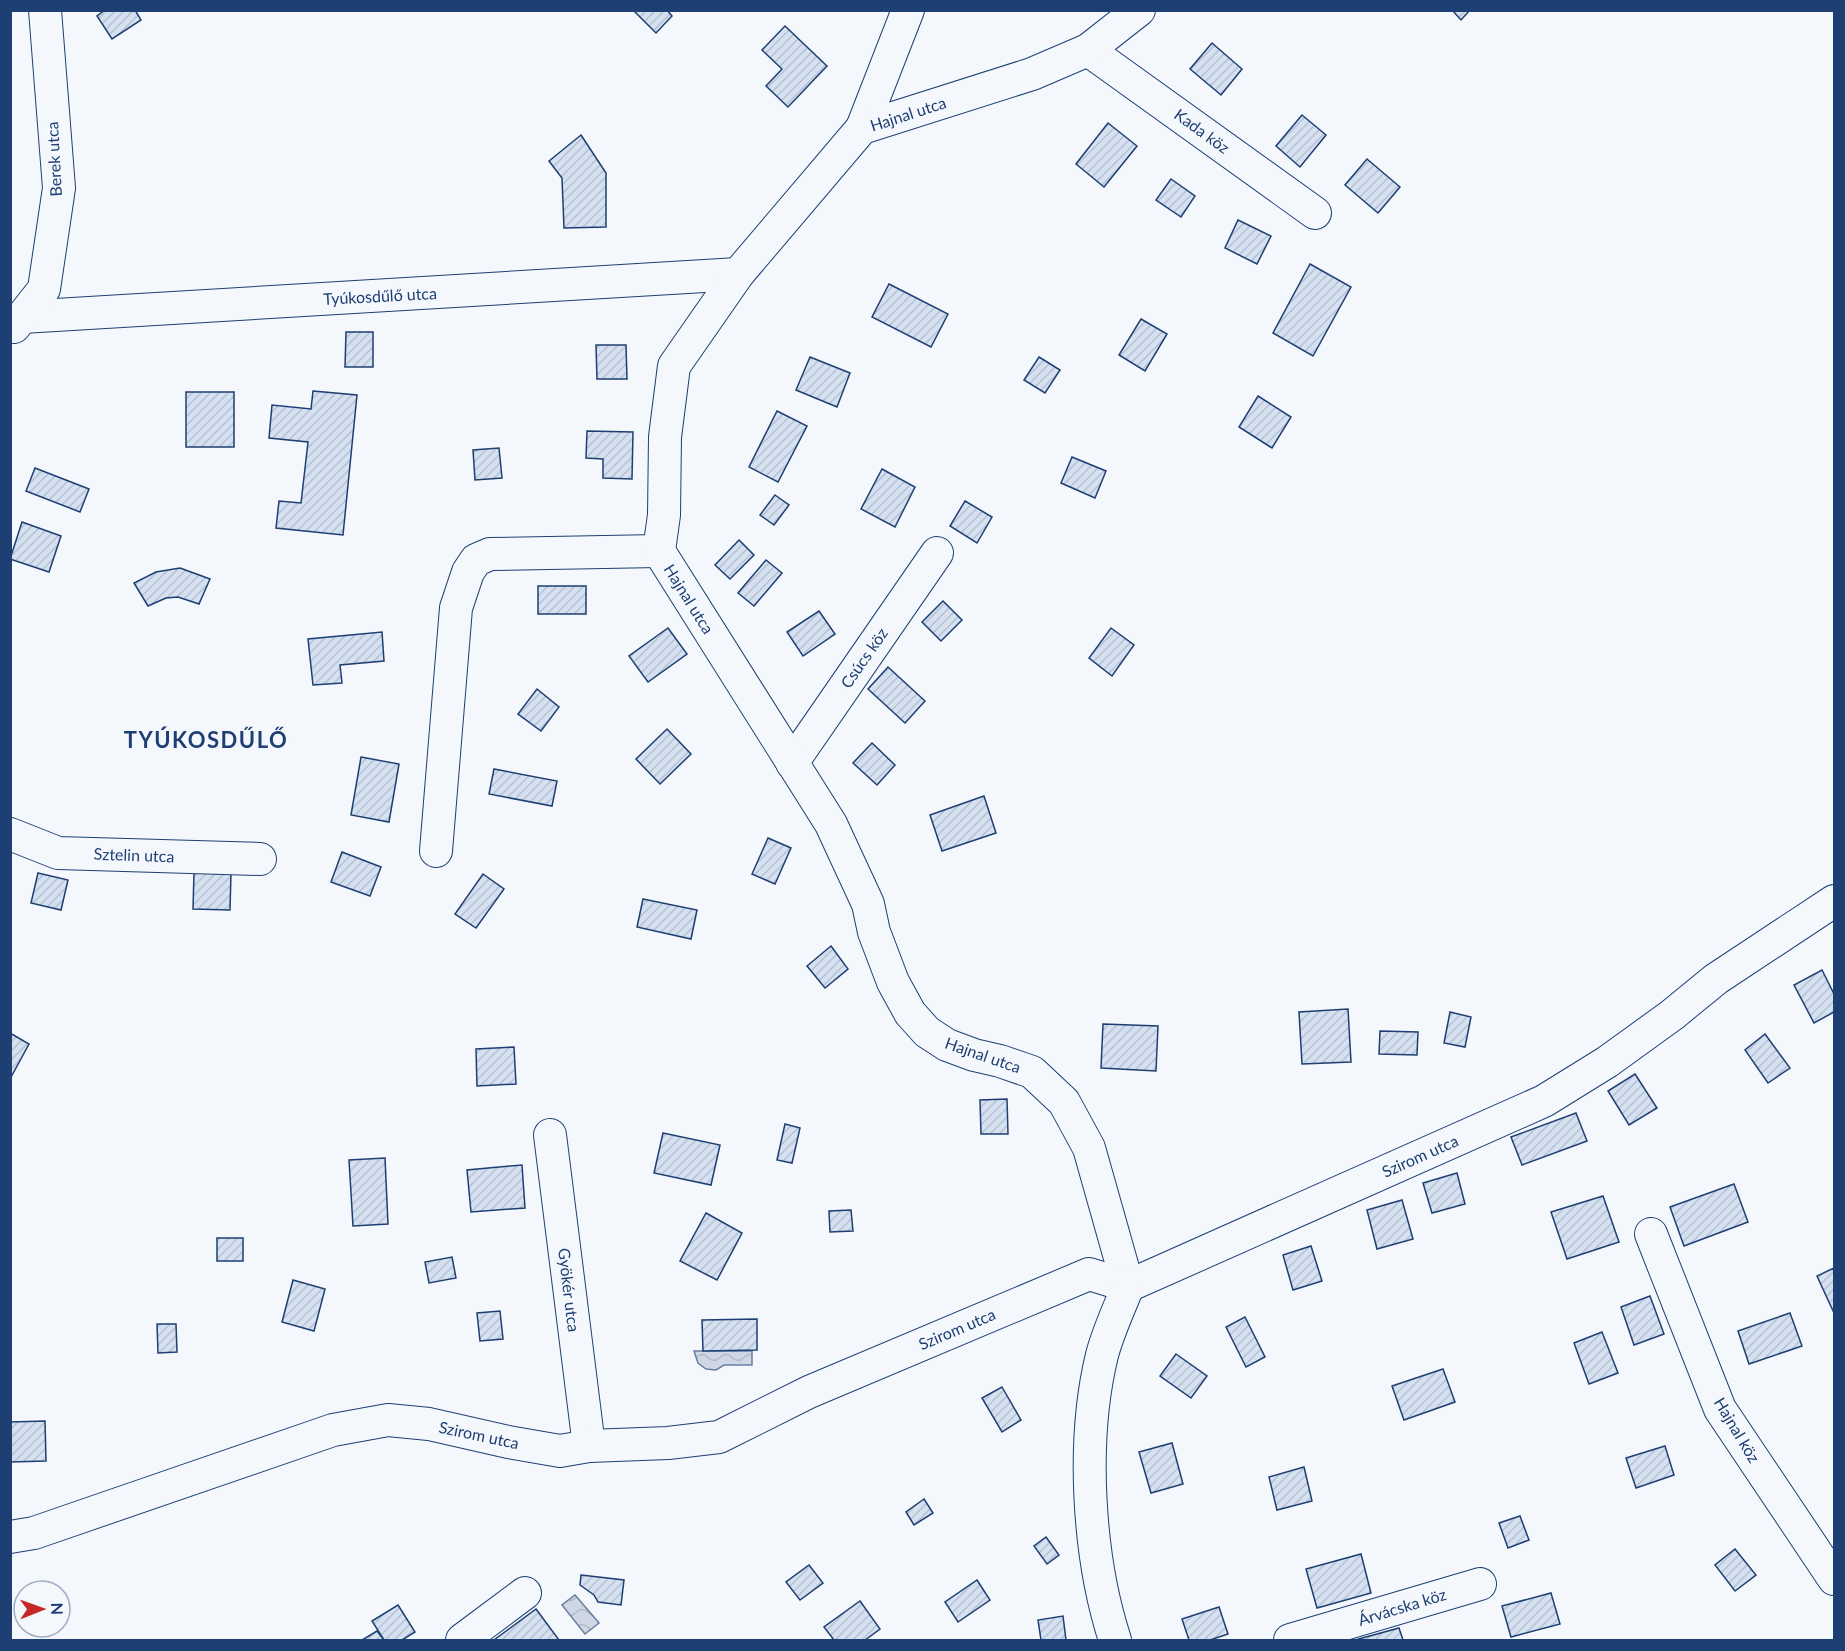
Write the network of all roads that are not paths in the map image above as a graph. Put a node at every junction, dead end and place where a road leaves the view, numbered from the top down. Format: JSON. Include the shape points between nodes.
{"nodes":[{"id":1,"x":45,"y":10,"type":"edge"},
{"id":2,"x":908,"y":10,"type":"edge"},
{"id":3,"x":1139,"y":10,"type":"edge"},
{"id":4,"x":1088,"y":50,"type":"junction"},
{"id":5,"x":862,"y":128,"type":"junction"},
{"id":6,"x":1315,"y":213,"type":"dead end"},
{"id":7,"x":738,"y":274,"type":"junction"},
{"id":8,"x":18,"y":316,"type":"edge"},
{"id":9,"x":659,"y":552,"type":"junction"},
{"id":10,"x":937,"y":553,"type":"dead end"},
{"id":11,"x":792,"y":763,"type":"junction"},
{"id":12,"x":10,"y":834,"type":"edge"},
{"id":13,"x":435,"y":851,"type":"dead end"},
{"id":14,"x":260,"y":859,"type":"dead end"},
{"id":15,"x":1834,"y":901,"type":"edge"},
{"id":16,"x":550,"y":1135,"type":"dead end"},
{"id":17,"x":1651,"y":1234,"type":"dead end"},
{"id":18,"x":1128,"y":1286,"type":"junction"},
{"id":19,"x":589,"y":1446,"type":"junction"},
{"id":20,"x":10,"y":1537,"type":"edge"},
{"id":21,"x":1834,"y":1579,"type":"edge"},
{"id":22,"x":1480,"y":1584,"type":"dead end"},
{"id":23,"x":525,"y":1593,"type":"dead end"},
{"id":24,"x":462,"y":1641,"type":"edge"},
{"id":25,"x":1115,"y":1641,"type":"edge"},
{"id":26,"x":1290,"y":1641,"type":"edge"}],
"edges":[{"from":1,"to":8,"type":"street","name":"Berek utca","via":[[59,188],[44,289]]},
{"from":2,"to":5,"type":"street"},
{"from":3,"to":4,"type":"street","name":"Hajnal utca"},
{"from":4,"to":5,"type":"street","name":"Hajnal utca","via":[[1032,74]]},
{"from":4,"to":6,"type":"street","name":"Kada köz"},
{"from":5,"to":7,"type":"street","name":"Hajnal utca"},
{"from":7,"to":8,"type":"street","name":"Tyúkosdűlő utca"},
{"from":7,"to":9,"type":"street","name":"Hajnal utca","via":[[674,366],[665,437],[664,515]]},
{"from":9,"to":11,"type":"street","name":"Hajnal utca"},
{"from":9,"to":13,"type":"street","via":[[490,554],[476,560],[456,608]]},
{"from":10,"to":11,"type":"street","name":"Csúcs köz"},
{"from":11,"to":18,"type":"street","name":"Hajnal utca","via":[[831,824],[854,871],[893,982],[910,1013],[927,1032],[947,1044],[1032,1072],[1064,1102],[1089,1148]]},
{"from":12,"to":14,"type":"street","name":"Sztelin utca","via":[[58,853]]},
{"from":15,"to":18,"type":"street","name":"Szirom utca","via":[[1716,979],[1607,1062],[1544,1101]]},
{"from":16,"to":19,"type":"street","name":"Gyökér utca"},
{"from":17,"to":21,"type":"street","name":"Hajnal köz","via":[[1720,1409]]},
{"from":18,"to":19,"type":"street","name":"Szirom utca","via":[[1089,1274],[809,1392],[719,1437]]},
{"from":18,"to":25,"type":"street","via":[[1102,1354],[1090,1428],[1092,1526]]},
{"from":19,"to":20,"type":"street","name":"Szirom utca","via":[[560,1451],[429,1424],[388,1420],[333,1430],[34,1533]]},
{"from":22,"to":26,"type":"street","name":"Árvácska köz"},
{"from":23,"to":24,"type":"street"}]}
